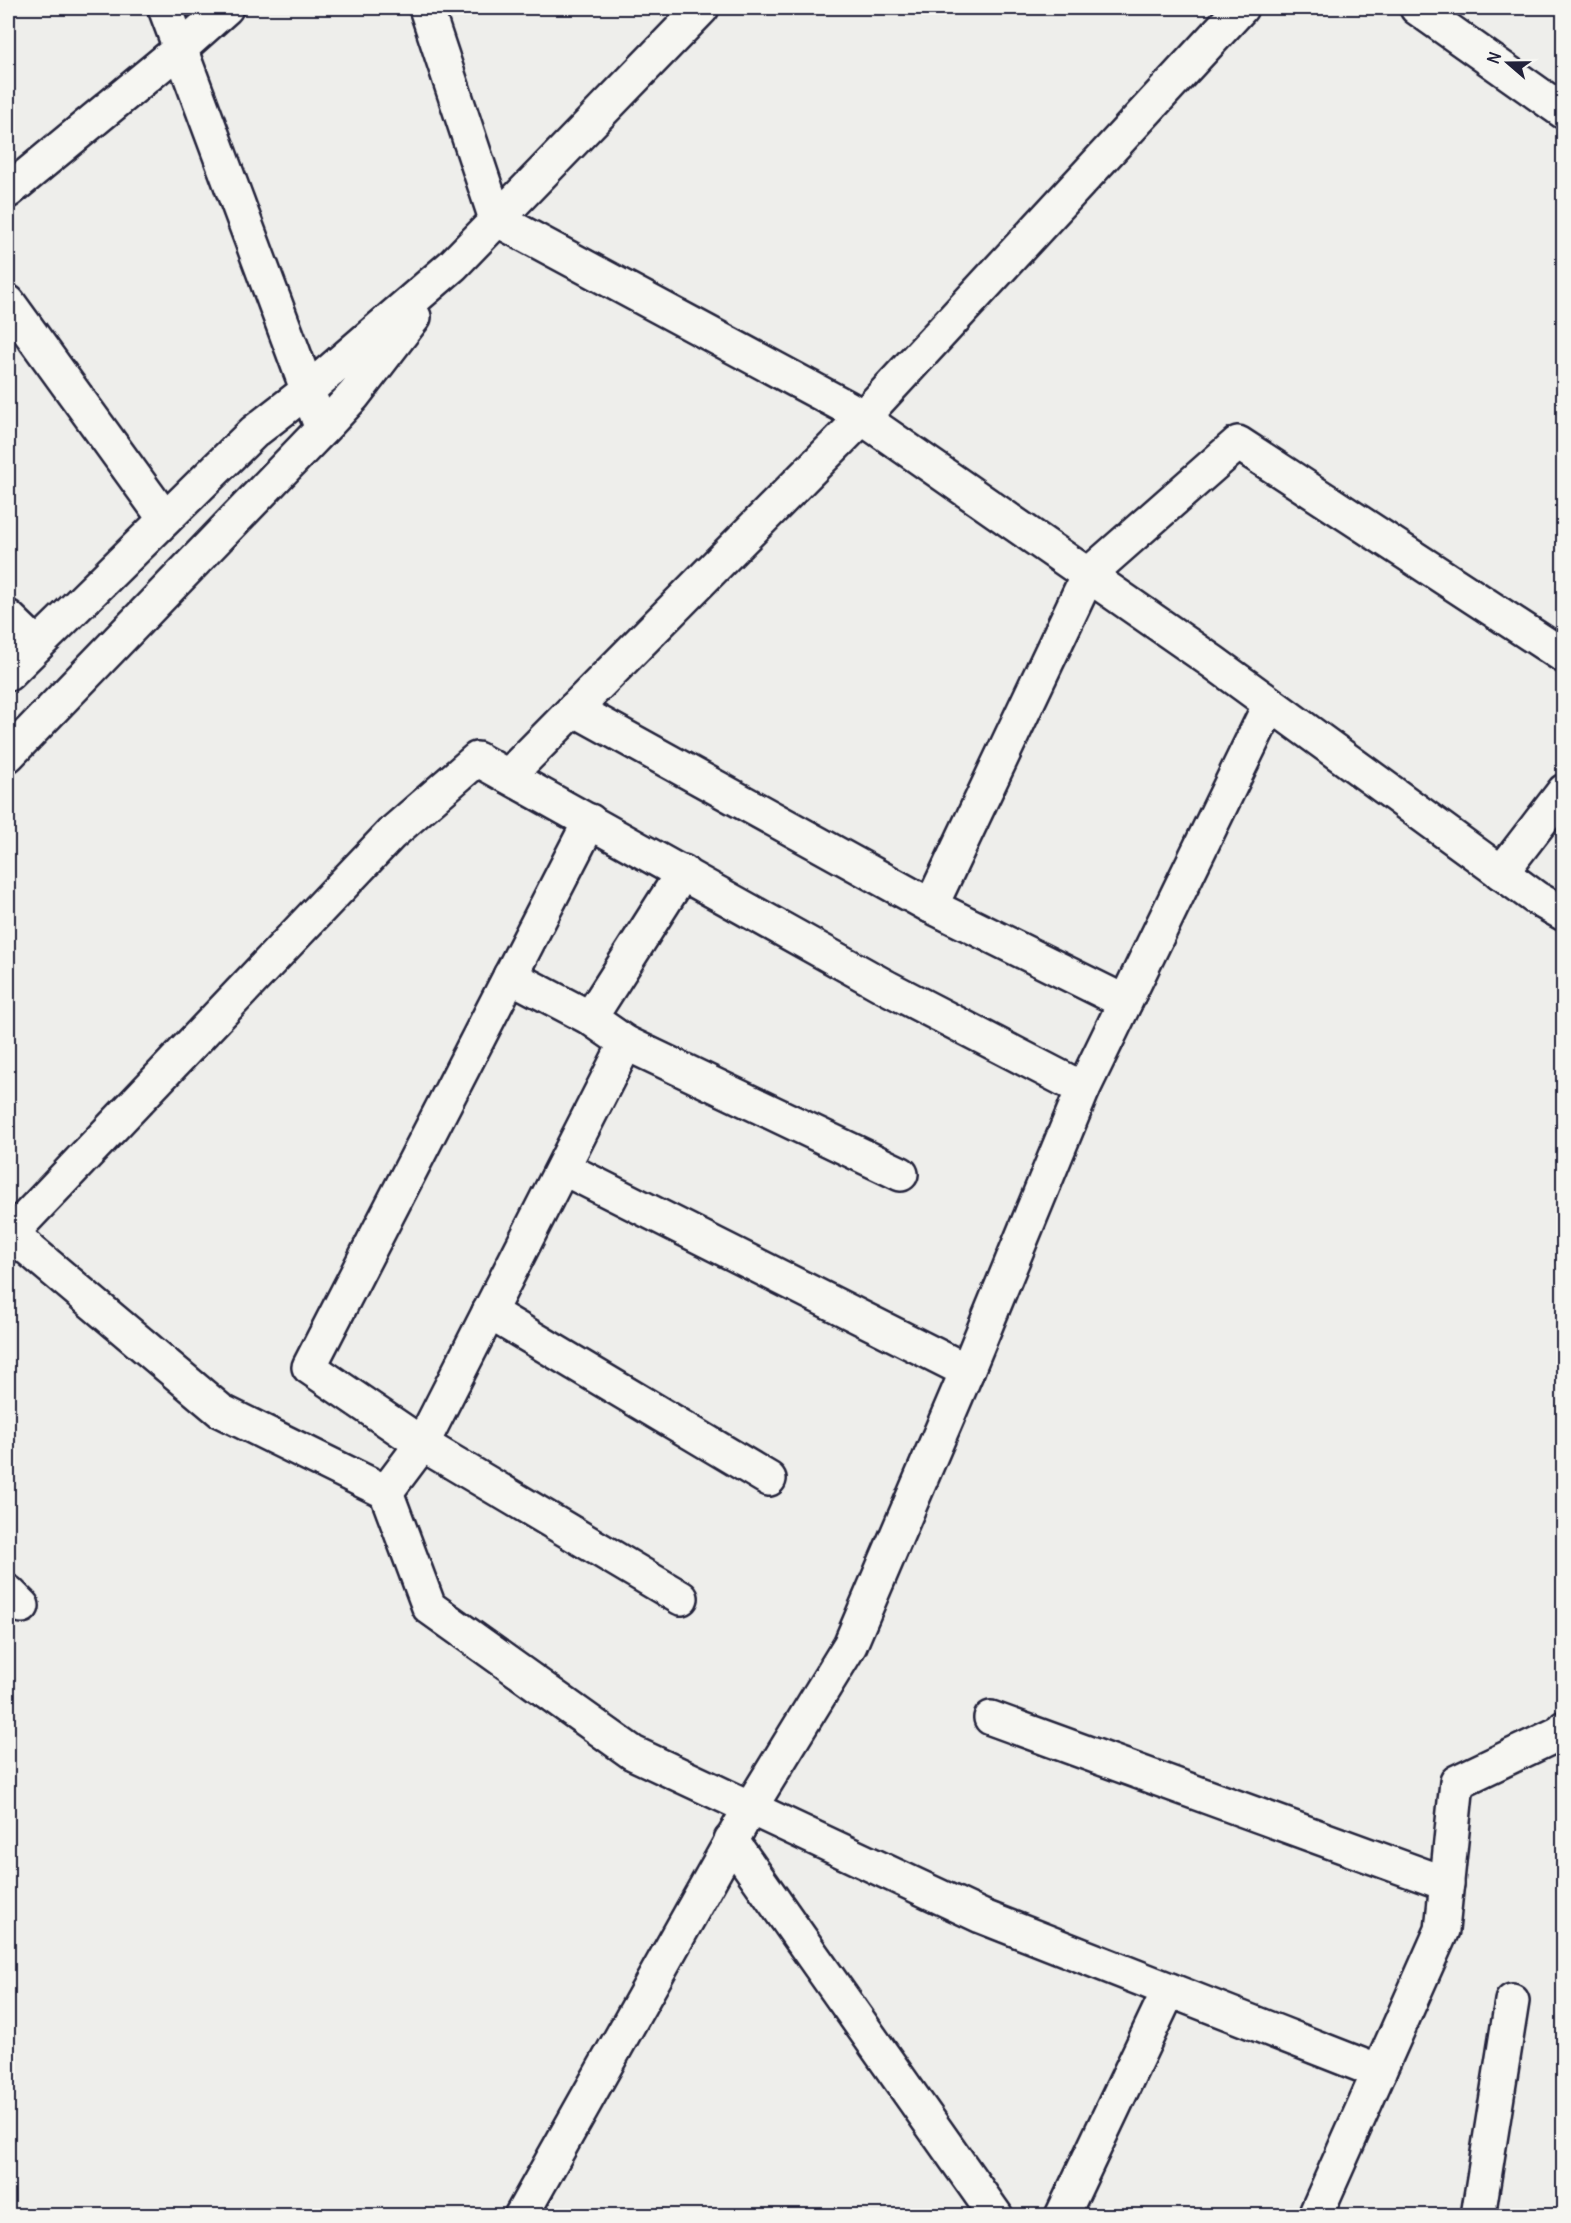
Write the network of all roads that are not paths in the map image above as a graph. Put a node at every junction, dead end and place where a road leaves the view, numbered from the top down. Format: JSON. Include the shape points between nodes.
{"nodes":[{"id":1,"x":165,"y":8,"type":"edge"},
{"id":2,"x":226,"y":8,"type":"edge"},
{"id":3,"x":426,"y":8,"type":"edge"},
{"id":4,"x":702,"y":8,"type":"edge"},
{"id":5,"x":1241,"y":8,"type":"edge"},
{"id":6,"x":1417,"y":8,"type":"edge"},
{"id":7,"x":181,"y":48,"type":"junction"},
{"id":8,"x":1563,"y":112,"type":"edge"},
{"id":9,"x":8,"y":191,"type":"edge"},
{"id":10,"x":496,"y":219,"type":"junction"},
{"id":11,"x":453,"y":265,"type":"junction"},
{"id":12,"x":8,"y":302,"type":"edge"},
{"id":13,"x":308,"y":390,"type":"junction"},
{"id":14,"x":862,"y":418,"type":"junction"},
{"id":15,"x":322,"y":429,"type":"junction"},
{"id":16,"x":165,"y":519,"type":"junction"},
{"id":17,"x":1088,"y":575,"type":"junction"},
{"id":18,"x":8,"y":617,"type":"edge"},
{"id":19,"x":37,"y":645,"type":"junction"},
{"id":20,"x":1563,"y":656,"type":"edge"},
{"id":21,"x":8,"y":674,"type":"edge"},
{"id":22,"x":1270,"y":704,"type":"junction"},
{"id":23,"x":574,"y":709,"type":"junction"},
{"id":24,"x":8,"y":755,"type":"edge"},
{"id":25,"x":508,"y":776,"type":"junction"},
{"id":26,"x":1563,"y":790,"type":"edge"},
{"id":27,"x":590,"y":821,"type":"junction"},
{"id":28,"x":683,"y":872,"type":"junction"},
{"id":29,"x":1501,"y":873,"type":"junction"},
{"id":30,"x":931,"y":906,"type":"junction"},
{"id":31,"x":1563,"y":914,"type":"edge"},
{"id":32,"x":510,"y":976,"type":"junction"},
{"id":33,"x":1125,"y":1002,"type":"junction"},
{"id":34,"x":590,"y":1018,"type":"junction"},
{"id":35,"x":626,"y":1043,"type":"junction"},
{"id":36,"x":1083,"y":1089,"type":"junction"},
{"id":37,"x":563,"y":1168,"type":"junction"},
{"id":38,"x":901,"y":1174,"type":"dead end"},
{"id":39,"x":9,"y":1232,"type":"edge"},
{"id":40,"x":489,"y":1312,"type":"junction"},
{"id":41,"x":967,"y":1371,"type":"junction"},
{"id":42,"x":422,"y":1444,"type":"junction"},
{"id":43,"x":770,"y":1479,"type":"dead end"},
{"id":44,"x":386,"y":1492,"type":"junction"},
{"id":45,"x":681,"y":1598,"type":"dead end"},
{"id":46,"x":990,"y":1718,"type":"dead end"},
{"id":47,"x":1563,"y":1728,"type":"edge"},
{"id":48,"x":750,"y":1808,"type":"junction"},
{"id":49,"x":731,"y":1840,"type":"junction"},
{"id":50,"x":1447,"y":1884,"type":"junction"},
{"id":51,"x":1169,"y":1990,"type":"junction"},
{"id":52,"x":1512,"y":2001,"type":"dead end"},
{"id":53,"x":1379,"y":2072,"type":"junction"},
{"id":54,"x":521,"y":2216,"type":"edge"},
{"id":55,"x":996,"y":2216,"type":"edge"},
{"id":56,"x":1062,"y":2216,"type":"edge"},
{"id":57,"x":1315,"y":2216,"type":"edge"},
{"id":58,"x":1478,"y":2216,"type":"edge"}],
"edges":[{"from":1,"to":7,"type":"street"},
{"from":2,"to":7,"type":"street"},
{"from":3,"to":10,"type":"street"},
{"from":4,"to":10,"type":"street"},
{"from":5,"to":14,"type":"street"},
{"from":6,"to":8,"type":"street"},
{"from":7,"to":9,"type":"street"},
{"from":7,"to":13,"type":"street"},
{"from":10,"to":11,"type":"street"},
{"from":10,"to":14,"type":"street"},
{"from":11,"to":13,"type":"street"},
{"from":11,"to":15,"type":"street","via":[[354,395]]},
{"from":12,"to":16,"type":"street"},
{"from":13,"to":15,"type":"street"},
{"from":13,"to":16,"type":"street","via":[[254,432]]},
{"from":14,"to":17,"type":"street"},
{"from":14,"to":23,"type":"street"},
{"from":15,"to":24,"type":"street"},
{"from":16,"to":19,"type":"street"},
{"from":17,"to":20,"type":"street","via":[[1238,443]]},
{"from":17,"to":22,"type":"street"},
{"from":17,"to":30,"type":"street"},
{"from":18,"to":19,"type":"street"},
{"from":19,"to":21,"type":"street"},
{"from":22,"to":29,"type":"street"},
{"from":22,"to":33,"type":"street"},
{"from":23,"to":25,"type":"street"},
{"from":23,"to":30,"type":"street"},
{"from":25,"to":27,"type":"street"},
{"from":25,"to":39,"type":"street","via":[[477,759],[391,834]]},
{"from":26,"to":29,"type":"street"},
{"from":27,"to":28,"type":"street"},
{"from":27,"to":32,"type":"street"},
{"from":28,"to":34,"type":"street"},
{"from":28,"to":36,"type":"street","via":[[886,987]]},
{"from":29,"to":31,"type":"street"},
{"from":30,"to":33,"type":"street"},
{"from":32,"to":34,"type":"street"},
{"from":32,"to":42,"type":"street","via":[[309,1366]]},
{"from":33,"to":36,"type":"street"},
{"from":34,"to":35,"type":"street"},
{"from":35,"to":37,"type":"street"},
{"from":35,"to":38,"type":"street"},
{"from":36,"to":41,"type":"street"},
{"from":37,"to":40,"type":"street"},
{"from":37,"to":41,"type":"street"},
{"from":39,"to":44,"type":"street","via":[[221,1411]]},
{"from":40,"to":42,"type":"street"},
{"from":40,"to":43,"type":"street"},
{"from":41,"to":48,"type":"street","via":[[850,1645]]},
{"from":42,"to":44,"type":"street"},
{"from":42,"to":45,"type":"street"},
{"from":44,"to":48,"type":"street","via":[[429,1607],[633,1754]]},
{"from":46,"to":50,"type":"street"},
{"from":47,"to":50,"type":"street","via":[[1560,1733],[1457,1782]]},
{"from":48,"to":49,"type":"street"},
{"from":48,"to":51,"type":"street","via":[[981,1916]]},
{"from":49,"to":54,"type":"street"},
{"from":49,"to":55,"type":"street"},
{"from":50,"to":53,"type":"street","via":[[1442,1930]]},
{"from":51,"to":53,"type":"street"},
{"from":51,"to":56,"type":"street"},
{"from":52,"to":58,"type":"street"},
{"from":53,"to":57,"type":"street"}]}
